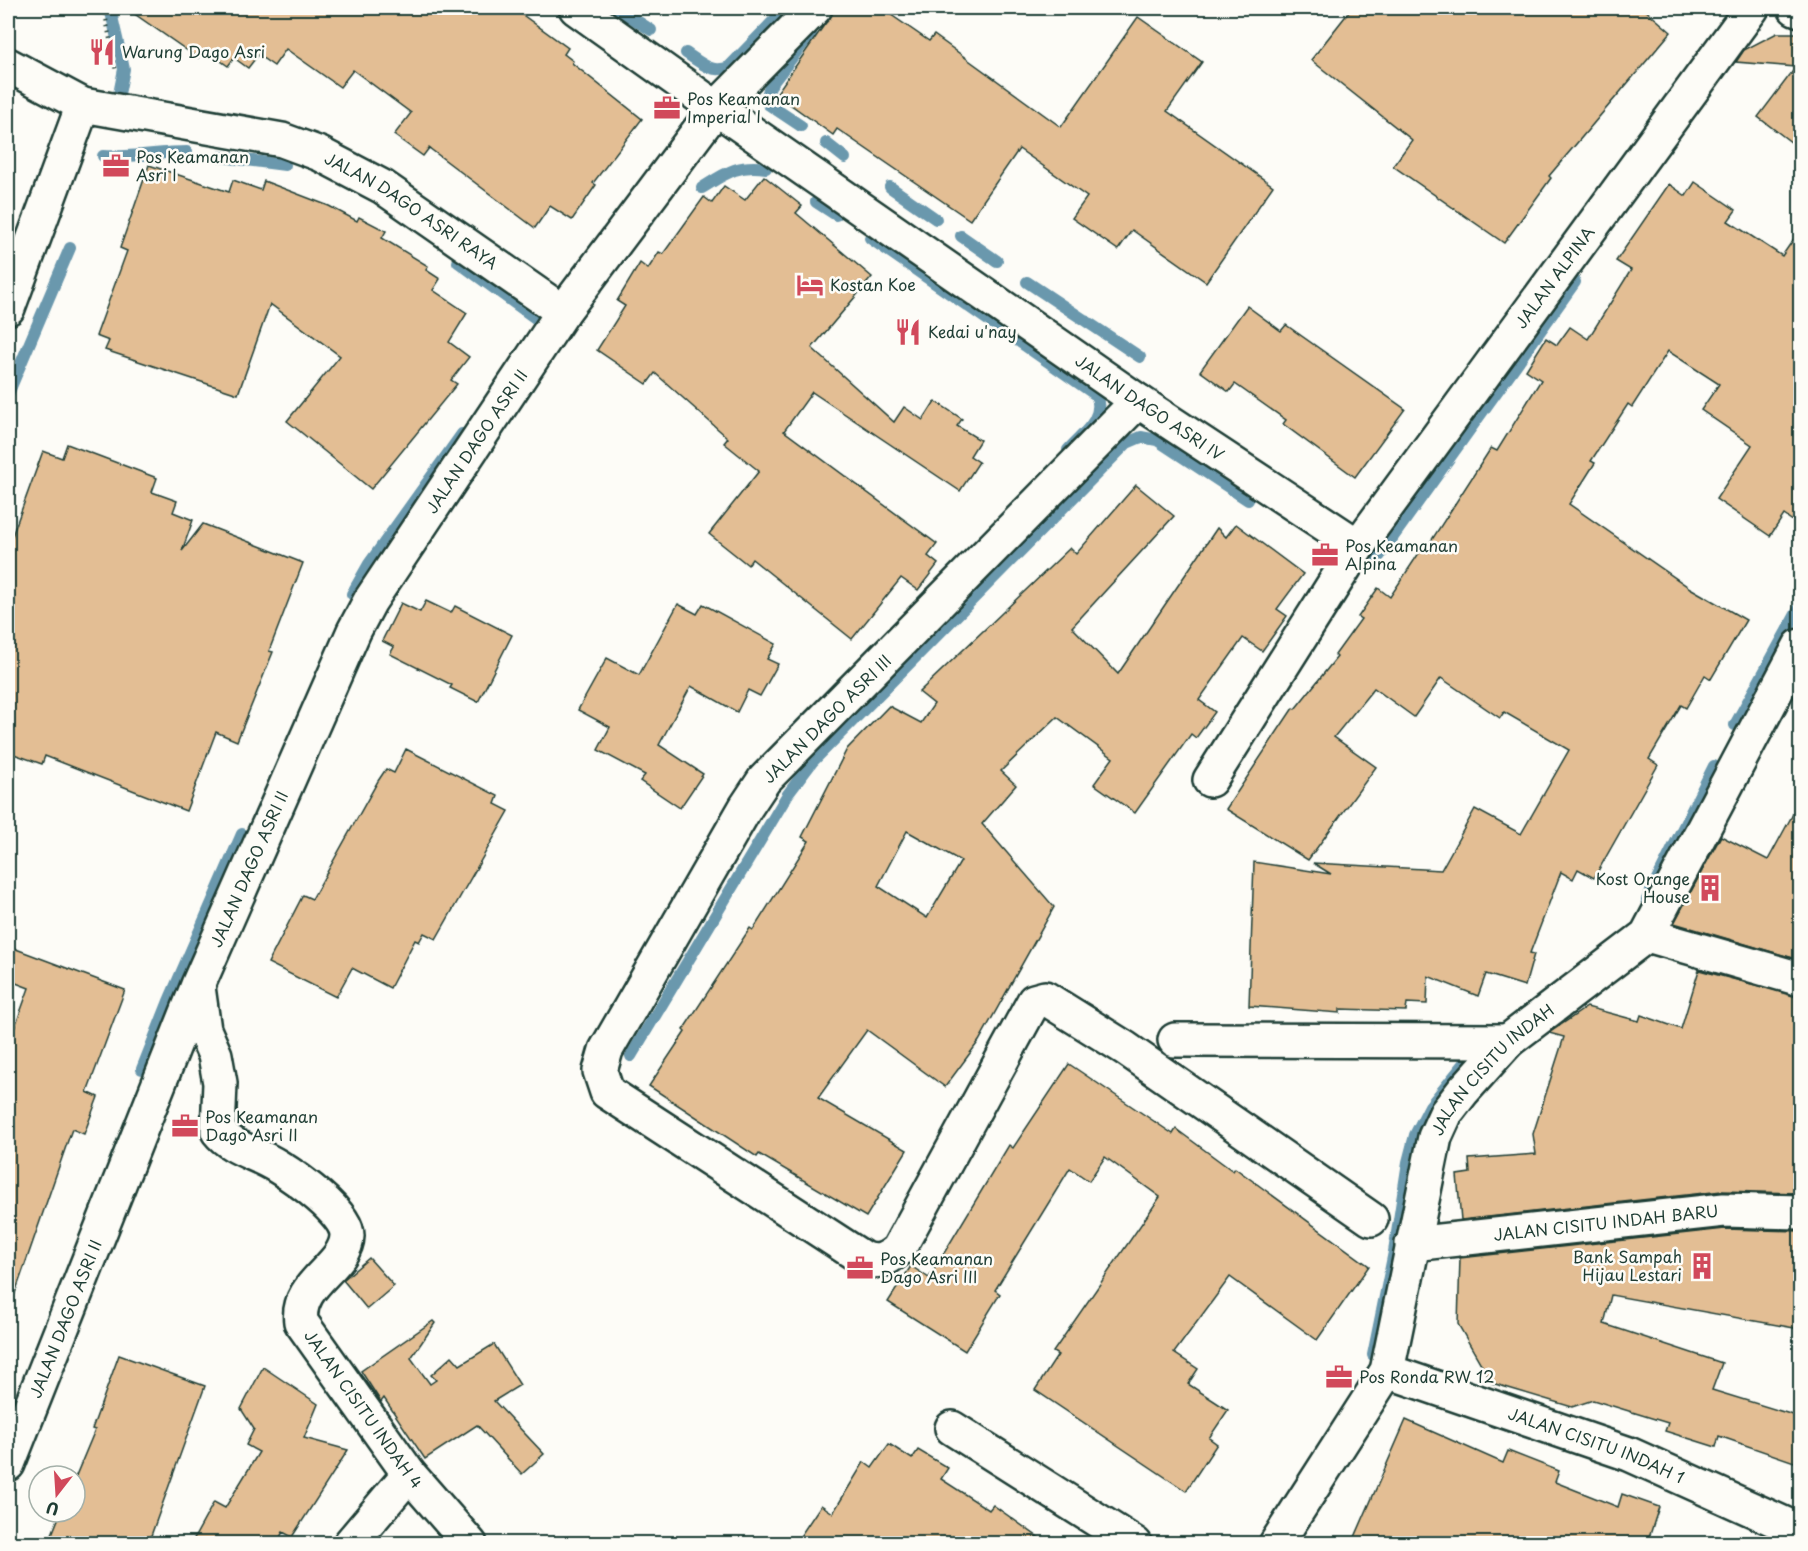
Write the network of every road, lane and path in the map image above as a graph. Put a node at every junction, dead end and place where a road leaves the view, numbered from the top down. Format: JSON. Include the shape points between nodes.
{"nodes":[{"id":1,"x":104,"y":8,"type":"edge"},
{"id":2,"x":576,"y":8,"type":"edge"},
{"id":3,"x":815,"y":8,"type":"edge"},
{"id":4,"x":1752,"y":8,"type":"edge"},
{"id":5,"x":1795,"y":8,"type":"edge"},
{"id":6,"x":1800,"y":10,"type":"edge"},
{"id":7,"x":8,"y":65,"type":"edge"},
{"id":8,"x":118,"y":72,"type":"dead end"},
{"id":9,"x":83,"y":105,"type":"junction"},
{"id":10,"x":716,"y":108,"type":"junction"},
{"id":11,"x":8,"y":308,"type":"edge"},
{"id":12,"x":563,"y":312,"type":"junction"},
{"id":13,"x":1138,"y":401,"type":"junction"},
{"id":14,"x":1358,"y":546,"type":"junction"},
{"id":15,"x":1800,"y":646,"type":"edge"},
{"id":16,"x":1210,"y":780,"type":"dead end"},
{"id":17,"x":1647,"y":935,"type":"junction"},
{"id":18,"x":1800,"y":979,"type":"edge"},
{"id":19,"x":198,"y":986,"type":"junction"},
{"id":20,"x":1175,"y":1040,"type":"dead end"},
{"id":21,"x":1508,"y":1041,"type":"junction"},
{"id":22,"x":1800,"y":1212,"type":"edge"},
{"id":23,"x":1371,"y":1219,"type":"dead end"},
{"id":24,"x":1412,"y":1244,"type":"junction"},
{"id":25,"x":1387,"y":1371,"type":"junction"},
{"id":26,"x":952,"y":1428,"type":"dead end"},
{"id":27,"x":8,"y":1464,"type":"edge"},
{"id":28,"x":408,"y":1474,"type":"junction"},
{"id":29,"x":1800,"y":1531,"type":"edge"},
{"id":30,"x":350,"y":1544,"type":"edge"},
{"id":31,"x":470,"y":1544,"type":"edge"},
{"id":32,"x":1135,"y":1544,"type":"edge"},
{"id":33,"x":1276,"y":1544,"type":"edge"}],
"edges":[{"from":1,"to":8,"type":"path"},
{"from":2,"to":10,"type":"street","name":"JALAN DAGO ASRI IV"},
{"from":3,"to":10,"type":"street"},
{"from":4,"to":14,"type":"street","name":"JALAN ALPINA"},
{"from":5,"to":6,"type":"street"},
{"from":7,"to":9,"type":"street","name":"JALAN DAGO ASRI RAYA"},
{"from":9,"to":11,"type":"street"},
{"from":9,"to":12,"type":"street","name":"JALAN DAGO ASRI RAYA","via":[[282,140],[320,154],[383,187]]},
{"from":10,"to":12,"type":"street"},
{"from":10,"to":13,"type":"street","name":"JALAN DAGO ASRI IV"},
{"from":12,"to":19,"type":"street","name":"JALAN DAGO ASRI II","via":[[370,601]]},
{"from":13,"to":14,"type":"street","name":"JALAN DAGO ASRI IV"},
{"from":13,"to":23,"type":"street","name":"JALAN DAGO ASRI III","via":[[764,780],[606,1050],[600,1071],[607,1092],[864,1259],[876,1262],[898,1251],[1034,1000],[1045,998],[1125,1048]]},
{"from":14,"to":16,"type":"street"},
{"from":15,"to":17,"type":"street","name":"JALAN CISITU INDAH"},
{"from":17,"to":18,"type":"street"},
{"from":17,"to":21,"type":"street","name":"JALAN CISITU INDAH"},
{"from":19,"to":27,"type":"street","name":"JALAN DAGO ASRI II"},
{"from":19,"to":28,"type":"street","name":"JALAN CISITU INDAH 4","via":[[204,1030],[215,1055],[220,1083],[218,1131],[227,1143],[277,1165],[328,1204],[346,1226],[343,1249],[301,1301],[301,1322]]},
{"from":20,"to":21,"type":"street"},
{"from":21,"to":24,"type":"street","name":"JALAN CISITU INDAH","via":[[1446,1113],[1435,1137]]},
{"from":22,"to":24,"type":"street","name":"JALAN CISITU INDAH BARU","via":[[1724,1210]]},
{"from":24,"to":25,"type":"street","name":"JALAN CISITU INDAH"},
{"from":25,"to":29,"type":"street","name":"JALAN CISITU INDAH 1","via":[[1629,1454]]},
{"from":25,"to":33,"type":"street","name":"JALAN CISITU INDAH"},
{"from":26,"to":32,"type":"street"},
{"from":28,"to":30,"type":"street"},
{"from":28,"to":31,"type":"street","name":"JALAN CISITU INDAH 4"}]}
